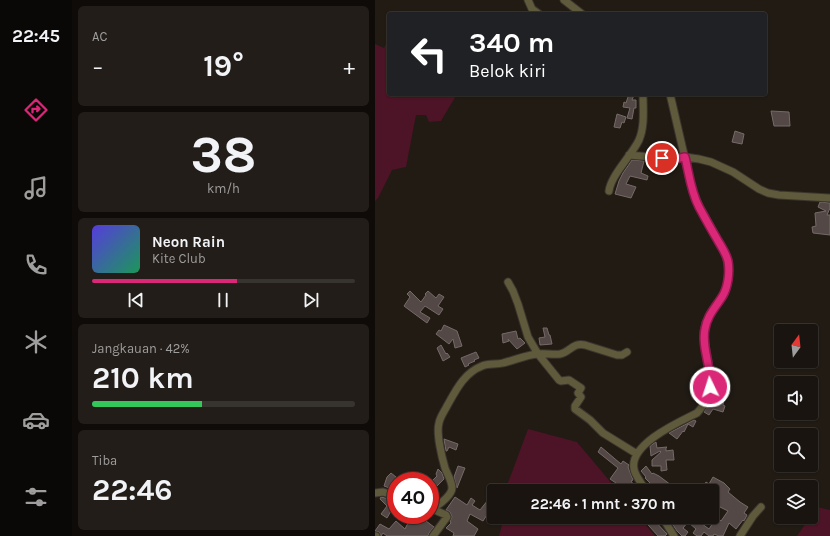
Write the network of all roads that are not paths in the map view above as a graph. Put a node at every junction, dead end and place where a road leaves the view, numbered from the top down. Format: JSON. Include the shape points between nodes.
{"nodes":[{"id":1,"x":521,"y":0,"type":"edge"},
{"id":2,"x":564,"y":0,"type":"edge"},
{"id":3,"x":528,"y":1,"type":"edge"},
{"id":4,"x":536,"y":12,"type":"edge"},
{"id":5,"x":579,"y":12,"type":"edge"},
{"id":6,"x":643,"y":96,"type":"edge"},
{"id":7,"x":670,"y":96,"type":"edge"},
{"id":8,"x":629,"y":155,"type":"junction"},
{"id":9,"x":685,"y":157,"type":"junction"},
{"id":10,"x":609,"y":191,"type":"dead end"},
{"id":11,"x":830,"y":198,"type":"edge"},
{"id":12,"x":508,"y":282,"type":"dead end"},
{"id":13,"x":627,"y":352,"type":"dead end"},
{"id":14,"x":537,"y":354,"type":"junction"},
{"id":15,"x":637,"y":454,"type":"junction"},
{"id":16,"x":642,"y":484,"type":"edge"},
{"id":17,"x":375,"y":493,"type":"edge"},
{"id":18,"x":387,"y":493,"type":"edge"},
{"id":19,"x":439,"y":503,"type":"edge"},
{"id":20,"x":761,"y":507,"type":"dead end"},
{"id":21,"x":439,"y":512,"type":"edge"},
{"id":22,"x":666,"y":524,"type":"edge"},
{"id":23,"x":433,"y":536,"type":"edge"},
{"id":24,"x":674,"y":536,"type":"edge"},
{"id":25,"x":740,"y":536,"type":"edge"}],
"edges":[{"from":1,"to":3,"type":"street"},
{"from":2,"to":5,"type":"street"},
{"from":3,"to":4,"type":"street"},
{"from":6,"to":8,"type":"street","via":[[643,129]]},
{"from":7,"to":9,"type":"street"},
{"from":8,"to":9,"type":"street","via":[[675,159]]},
{"from":8,"to":10,"type":"street","via":[[611,182]]},
{"from":9,"to":11,"type":"street","via":[[720,166],[768,193]]},
{"from":9,"to":15,"type":"street","via":[[692,189],[699,206],[727,257],[727,284],[704,330],[711,382],[705,402],[697,413],[665,430]]},
{"from":12,"to":14,"type":"street"},
{"from":13,"to":14,"type":"street","via":[[617,355],[581,344],[561,354]]},
{"from":14,"to":15,"type":"street","via":[[559,380],[568,379],[581,388],[576,411],[603,433]]},
{"from":14,"to":19,"type":"street","via":[[502,364],[478,367],[461,382],[438,428],[444,467],[452,486],[449,496]]},
{"from":15,"to":16,"type":"street","via":[[634,469]]},
{"from":17,"to":18,"type":"street"},
{"from":20,"to":25,"type":"street"},
{"from":21,"to":23,"type":"street","via":[[447,517]]},
{"from":22,"to":24,"type":"street"}]}
